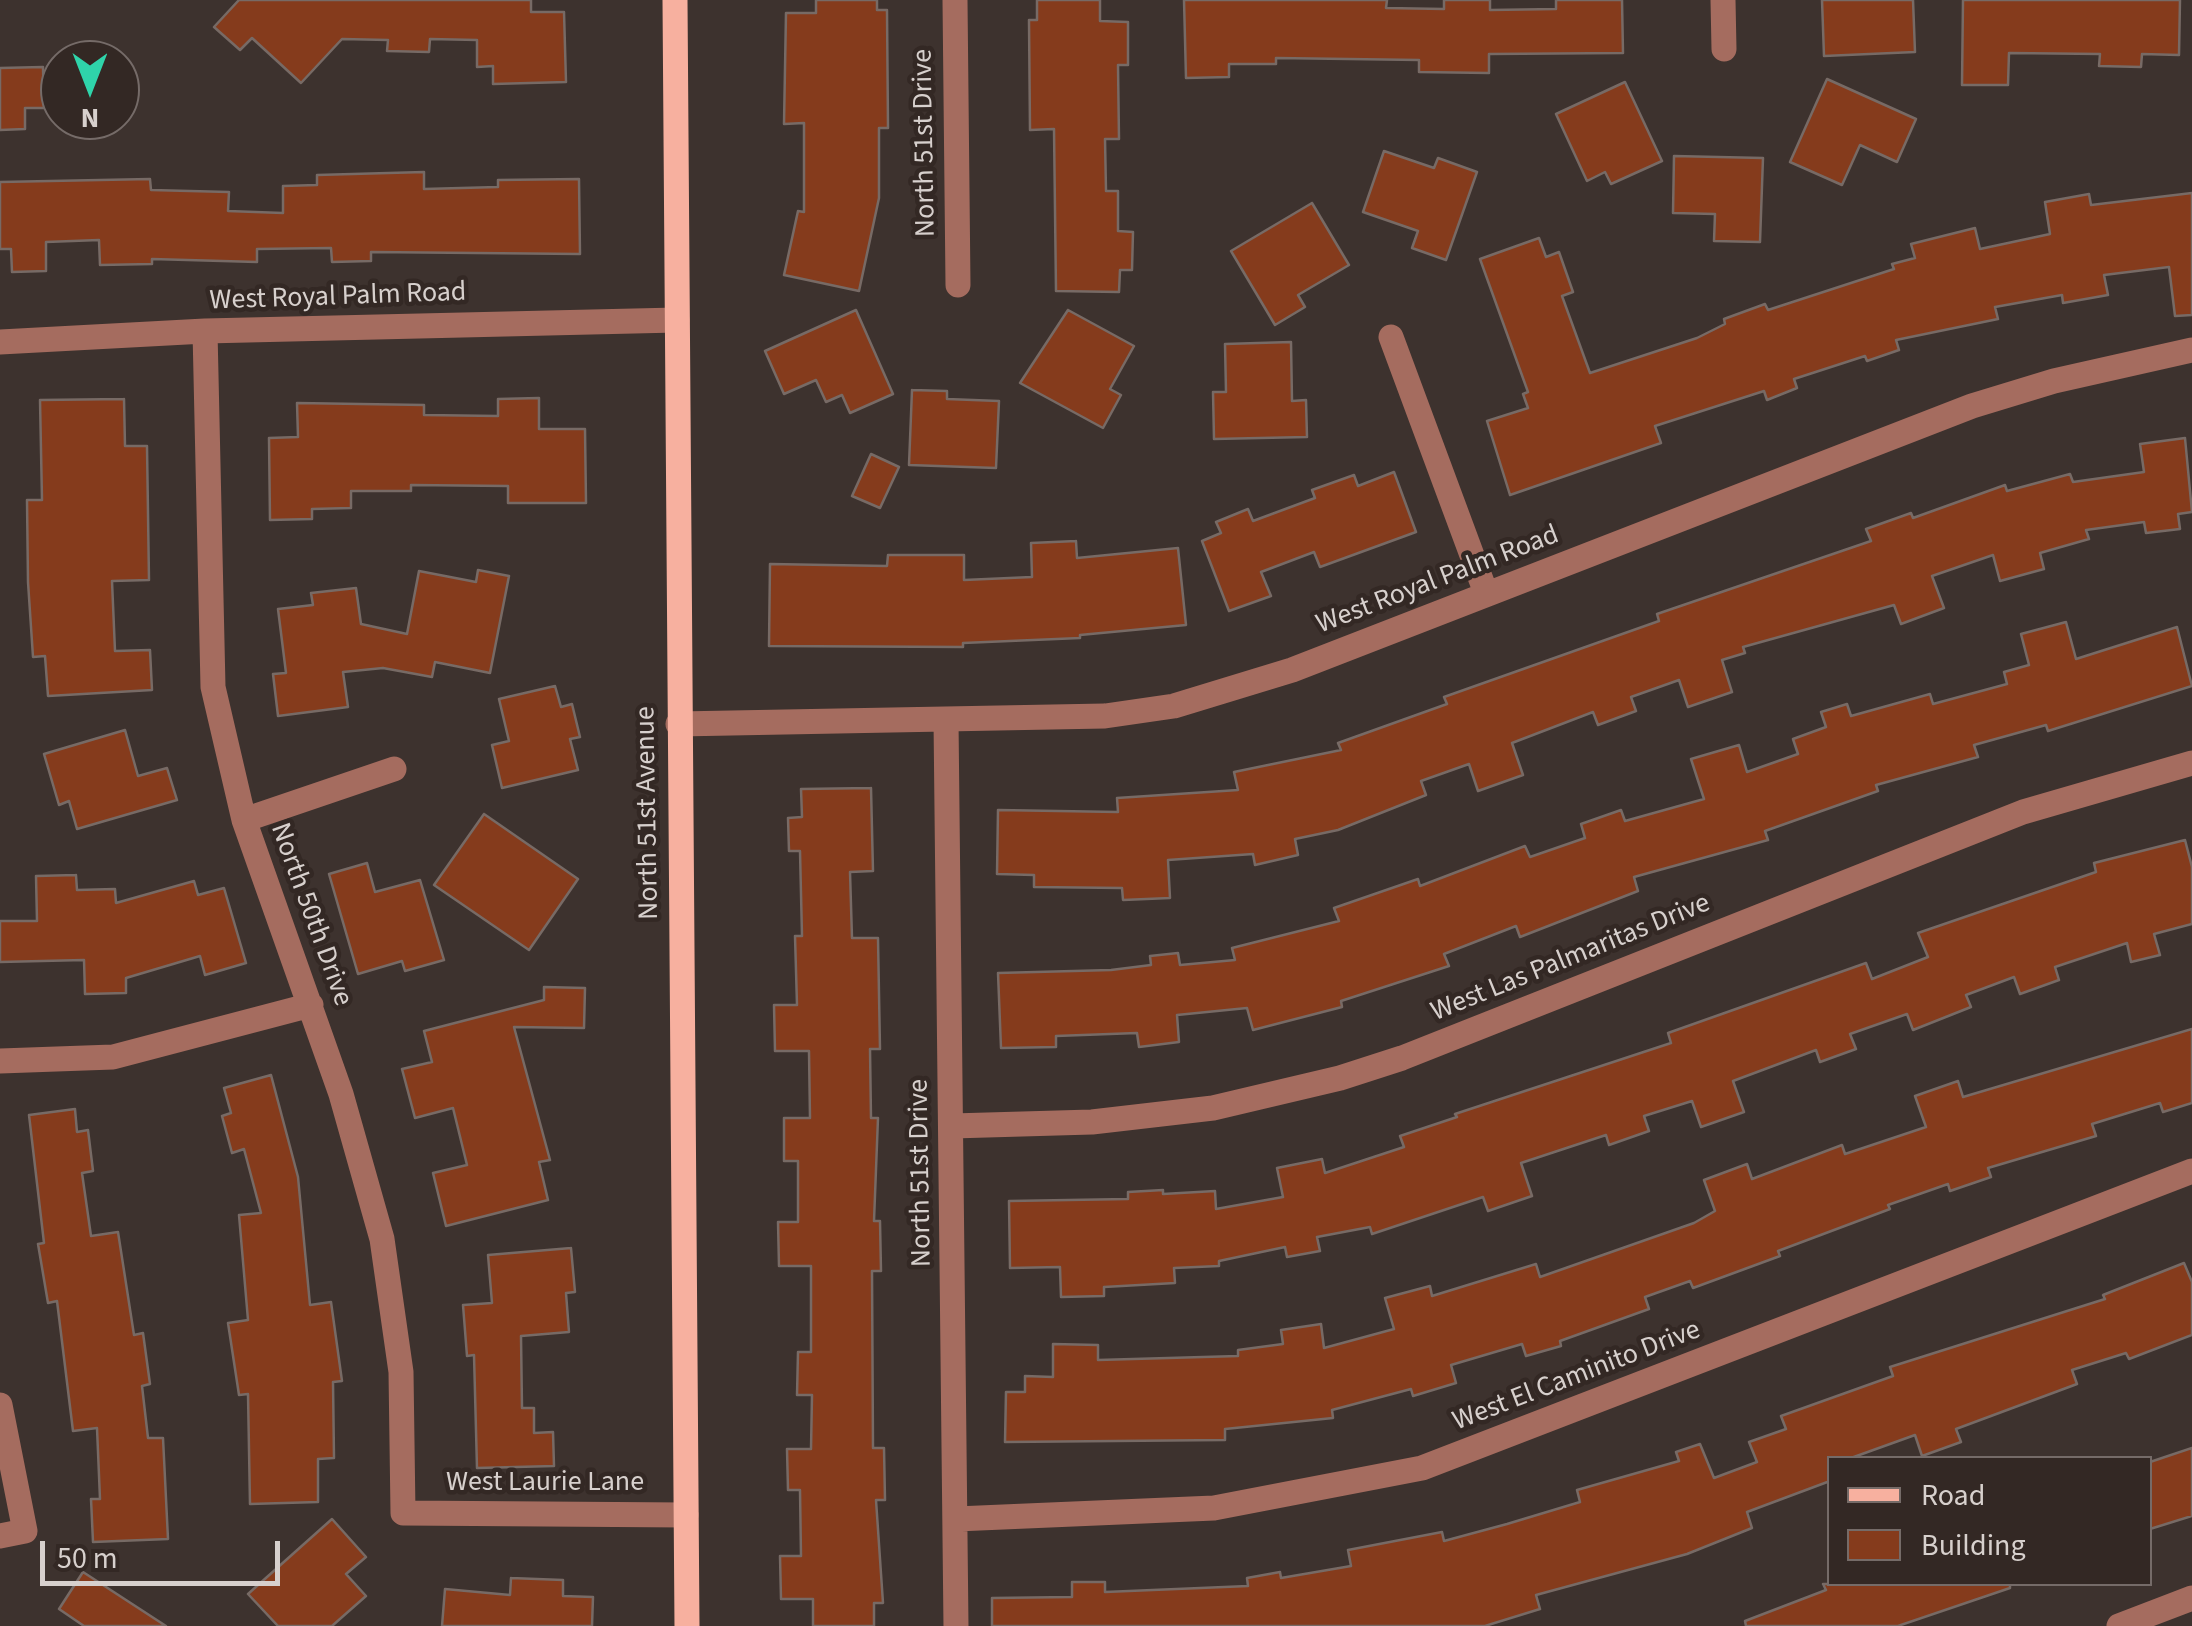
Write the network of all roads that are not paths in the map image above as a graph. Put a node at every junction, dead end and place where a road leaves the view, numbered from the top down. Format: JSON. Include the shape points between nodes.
{"nodes":[{"id":1,"x":675,"y":0,"type":"edge"},
{"id":2,"x":954,"y":0,"type":"edge"},
{"id":3,"x":1723,"y":0,"type":"edge"},
{"id":4,"x":1724,"y":49,"type":"dead end"},
{"id":5,"x":958,"y":286,"type":"dead end"},
{"id":6,"x":677,"y":320,"type":"junction"},
{"id":7,"x":205,"y":331,"type":"junction"},
{"id":8,"x":1391,"y":336,"type":"dead end"},
{"id":9,"x":0,"y":342,"type":"edge"},
{"id":10,"x":2192,"y":350,"type":"edge"},
{"id":11,"x":1486,"y":594,"type":"junction"},
{"id":12,"x":946,"y":720,"type":"junction"},
{"id":13,"x":678,"y":724,"type":"junction"},
{"id":14,"x":2192,"y":762,"type":"edge"},
{"id":15,"x":394,"y":769,"type":"dead end"},
{"id":16,"x":244,"y":820,"type":"junction"},
{"id":17,"x":311,"y":1005,"type":"junction"},
{"id":18,"x":0,"y":1061,"type":"edge"},
{"id":19,"x":952,"y":1126,"type":"junction"},
{"id":20,"x":2192,"y":1171,"type":"edge"},
{"id":21,"x":0,"y":1405,"type":"edge"},
{"id":22,"x":402,"y":1513,"type":"joint"},
{"id":23,"x":686,"y":1515,"type":"junction"},
{"id":24,"x":956,"y":1519,"type":"junction"},
{"id":25,"x":13,"y":1534,"type":"edge"},
{"id":26,"x":2192,"y":1598,"type":"edge"},
{"id":27,"x":687,"y":1626,"type":"edge"},
{"id":28,"x":956,"y":1626,"type":"edge"},
{"id":29,"x":2119,"y":1626,"type":"edge"}],
"edges":[{"from":1,"to":6,"type":"main road","name":"North 51st Avenue"},
{"from":2,"to":5,"type":"street","name":"North 51st Drive"},
{"from":3,"to":4,"type":"street"},
{"from":6,"to":7,"type":"street","name":"West Royal Palm Road"},
{"from":6,"to":13,"type":"main road","name":"North 51st Avenue"},
{"from":7,"to":9,"type":"street","name":"West Royal Palm Road"},
{"from":7,"to":16,"type":"street","name":"North 50th Drive","via":[[213,687]]},
{"from":8,"to":11,"type":"street"},
{"from":10,"to":11,"type":"street","name":"West Royal Palm Road","via":[[1972,406]]},
{"from":11,"to":12,"type":"street","name":"West Royal Palm Road","via":[[1274,676],[1174,706],[1105,716]]},
{"from":12,"to":13,"type":"street","name":"West Royal Palm Road"},
{"from":12,"to":19,"type":"street","name":"North 51st Drive"},
{"from":13,"to":23,"type":"main road","name":"North 51st Avenue"},
{"from":14,"to":19,"type":"street","name":"West Las Palmaritas Drive","via":[[2023,812],[1340,1078],[1198,1110],[1092,1122]]},
{"from":15,"to":16,"type":"street"},
{"from":16,"to":17,"type":"street","name":"North 50th Drive"},
{"from":17,"to":18,"type":"street","via":[[113,1057]]},
{"from":17,"to":22,"type":"street","name":"North 50th Drive","via":[[366,1176],[394,1303]]},
{"from":19,"to":24,"type":"street","name":"North 51st Drive"},
{"from":20,"to":24,"type":"street","name":"West El Caminito Drive","via":[[1422,1468],[1214,1508]]},
{"from":21,"to":25,"type":"street"},
{"from":22,"to":23,"type":"street","name":"West Laurie Lane"},
{"from":23,"to":27,"type":"main road","name":"North 51st Avenue"},
{"from":24,"to":28,"type":"street","name":"North 51st Drive"},
{"from":26,"to":29,"type":"street"}]}
